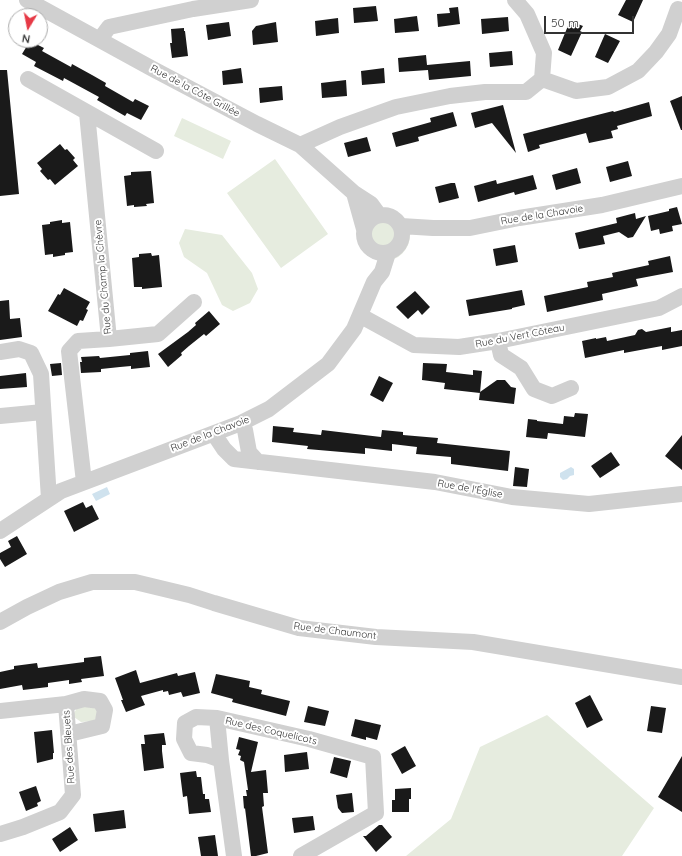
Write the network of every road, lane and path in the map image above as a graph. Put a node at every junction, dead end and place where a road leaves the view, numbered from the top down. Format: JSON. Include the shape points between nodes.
{"nodes":[{"id":1,"x":27,"y":0,"type":"edge"},
{"id":2,"x":252,"y":0,"type":"edge"},
{"id":3,"x":515,"y":0,"type":"edge"},
{"id":4,"x":678,"y":9,"type":"dead end"},
{"id":5,"x":100,"y":39,"type":"junction"},
{"id":6,"x":28,"y":79,"type":"dead end"},
{"id":7,"x":542,"y":79,"type":"junction"},
{"id":8,"x":87,"y":113,"type":"junction"},
{"id":9,"x":300,"y":145,"type":"junction"},
{"id":10,"x":156,"y":151,"type":"dead end"},
{"id":11,"x":682,"y":186,"type":"edge"},
{"id":12,"x":354,"y":193,"type":"junction"},
{"id":13,"x":379,"y":215,"type":"junction"},
{"id":14,"x":401,"y":226,"type":"junction"},
{"id":15,"x":364,"y":229,"type":"junction"},
{"id":16,"x":381,"y":252,"type":"junction"},
{"id":17,"x":682,"y":296,"type":"edge"},
{"id":18,"x":194,"y":302,"type":"dead end"},
{"id":19,"x":361,"y":316,"type":"junction"},
{"id":20,"x":109,"y":339,"type":"junction"},
{"id":21,"x":498,"y":341,"type":"junction"},
{"id":22,"x":0,"y":352,"type":"edge"},
{"id":23,"x":571,"y":388,"type":"dead end"},
{"id":24,"x":43,"y":412,"type":"junction"},
{"id":25,"x":0,"y":416,"type":"edge"},
{"id":26,"x":241,"y":423,"type":"junction"},
{"id":27,"x":214,"y":434,"type":"junction"},
{"id":28,"x":258,"y":462,"type":"junction"},
{"id":29,"x":84,"y":482,"type":"junction"},
{"id":30,"x":682,"y":494,"type":"edge"},
{"id":31,"x":49,"y":499,"type":"junction"},
{"id":32,"x":0,"y":531,"type":"edge"},
{"id":33,"x":0,"y":622,"type":"edge"},
{"id":34,"x":682,"y":677,"type":"edge"},
{"id":35,"x":66,"y":704,"type":"junction"},
{"id":36,"x":0,"y":711,"type":"edge"},
{"id":37,"x":217,"y":718,"type":"junction"},
{"id":38,"x":69,"y":734,"type":"junction"},
{"id":39,"x":221,"y":760,"type":"junction"},
{"id":40,"x":0,"y":834,"type":"edge"},
{"id":41,"x":234,"y":856,"type":"edge"},
{"id":42,"x":301,"y":856,"type":"edge"}],
"edges":[{"from":1,"to":5,"type":"street","name":"Rue de la Côte Grillée"},
{"from":2,"to":5,"type":"street","via":[[193,9],[109,27]]},
{"from":3,"to":7,"type":"street","via":[[527,14],[544,53]]},
{"from":4,"to":7,"type":"street","via":[[669,34],[656,52],[638,71],[608,87],[576,91]]},
{"from":5,"to":9,"type":"street","name":"Rue de la Côte Grillée"},
{"from":6,"to":8,"type":"street"},
{"from":7,"to":9,"type":"street","via":[[526,92],[485,92],[450,96],[396,108],[340,127]]},
{"from":8,"to":10,"type":"street"},
{"from":8,"to":20,"type":"street","name":"Rue du Champ la Chèvre"},
{"from":9,"to":12,"type":"street","name":"Rue de la Côte Grillée"},
{"from":11,"to":14,"type":"street","name":"Rue de la Chavoie","via":[[602,205],[470,228]]},
{"from":12,"to":13,"type":"street","name":"Rue de la Côte Grillée","via":[[371,204]]},
{"from":12,"to":15,"type":"street"},
{"from":13,"to":14,"type":"street","via":[[392,217]]},
{"from":13,"to":15,"type":"street","via":[[370,220]]},
{"from":14,"to":16,"type":"street","via":[[402,239],[399,245],[394,250]]},
{"from":15,"to":16,"type":"street","via":[[365,242]]},
{"from":16,"to":19,"type":"street","name":"Rue de la Chavoie","via":[[372,271],[374,282]]},
{"from":17,"to":21,"type":"street","name":"Rue du Vert Côteau","via":[[659,308]]},
{"from":18,"to":20,"type":"street","via":[[158,334]]},
{"from":19,"to":21,"type":"street","name":"Rue du Vert Côteau","via":[[414,345],[460,347]]},
{"from":19,"to":26,"type":"street","name":"Rue de la Chavoie","via":[[328,364],[269,409]]},
{"from":20,"to":29,"type":"street","name":"Rue du Champ la Chèvre","via":[[78,341],[69,351]]},
{"from":21,"to":23,"type":"street","via":[[501,355],[521,368],[534,389],[552,396]]},
{"from":22,"to":24,"type":"street","via":[[19,349],[31,353],[41,374]]},
{"from":24,"to":25,"type":"street"},
{"from":24,"to":31,"type":"street"},
{"from":26,"to":27,"type":"street","name":"Rue de la Chavoie"},
{"from":26,"to":28,"type":"street","via":[[249,452]]},
{"from":27,"to":28,"type":"street","name":"Rue de l'Église","via":[[234,459]]},
{"from":27,"to":29,"type":"street","name":"Rue de la Chavoie"},
{"from":28,"to":30,"type":"street","name":"Rue de l'Église","via":[[435,482],[512,497],[589,504]]},
{"from":29,"to":31,"type":"street","name":"Rue de la Chavoie"},
{"from":31,"to":32,"type":"street","name":"Rue de la Chavoie"},
{"from":33,"to":34,"type":"street","name":"Rue de Chaumont","via":[[59,592],[92,582],[135,582],[189,595],[299,628],[376,637],[473,642]]},
{"from":35,"to":36,"type":"street","name":"Rue des Bleuets"},
{"from":35,"to":38,"type":"street","name":"Rue des Bleuets"},
{"from":35,"to":38,"type":"street","via":[[84,699],[100,701],[105,710],[102,726]]},
{"from":37,"to":39,"type":"street"},
{"from":37,"to":39,"type":"street","name":"Rue des Coquelicots","via":[[196,717],[186,723],[184,740],[191,753]]},
{"from":37,"to":42,"type":"street","name":"Rue des Coquelicots","via":[[373,757],[376,813]]},
{"from":38,"to":40,"type":"street","name":"Rue des Bleuets","via":[[73,795],[60,812]]},
{"from":39,"to":41,"type":"street"}]}
